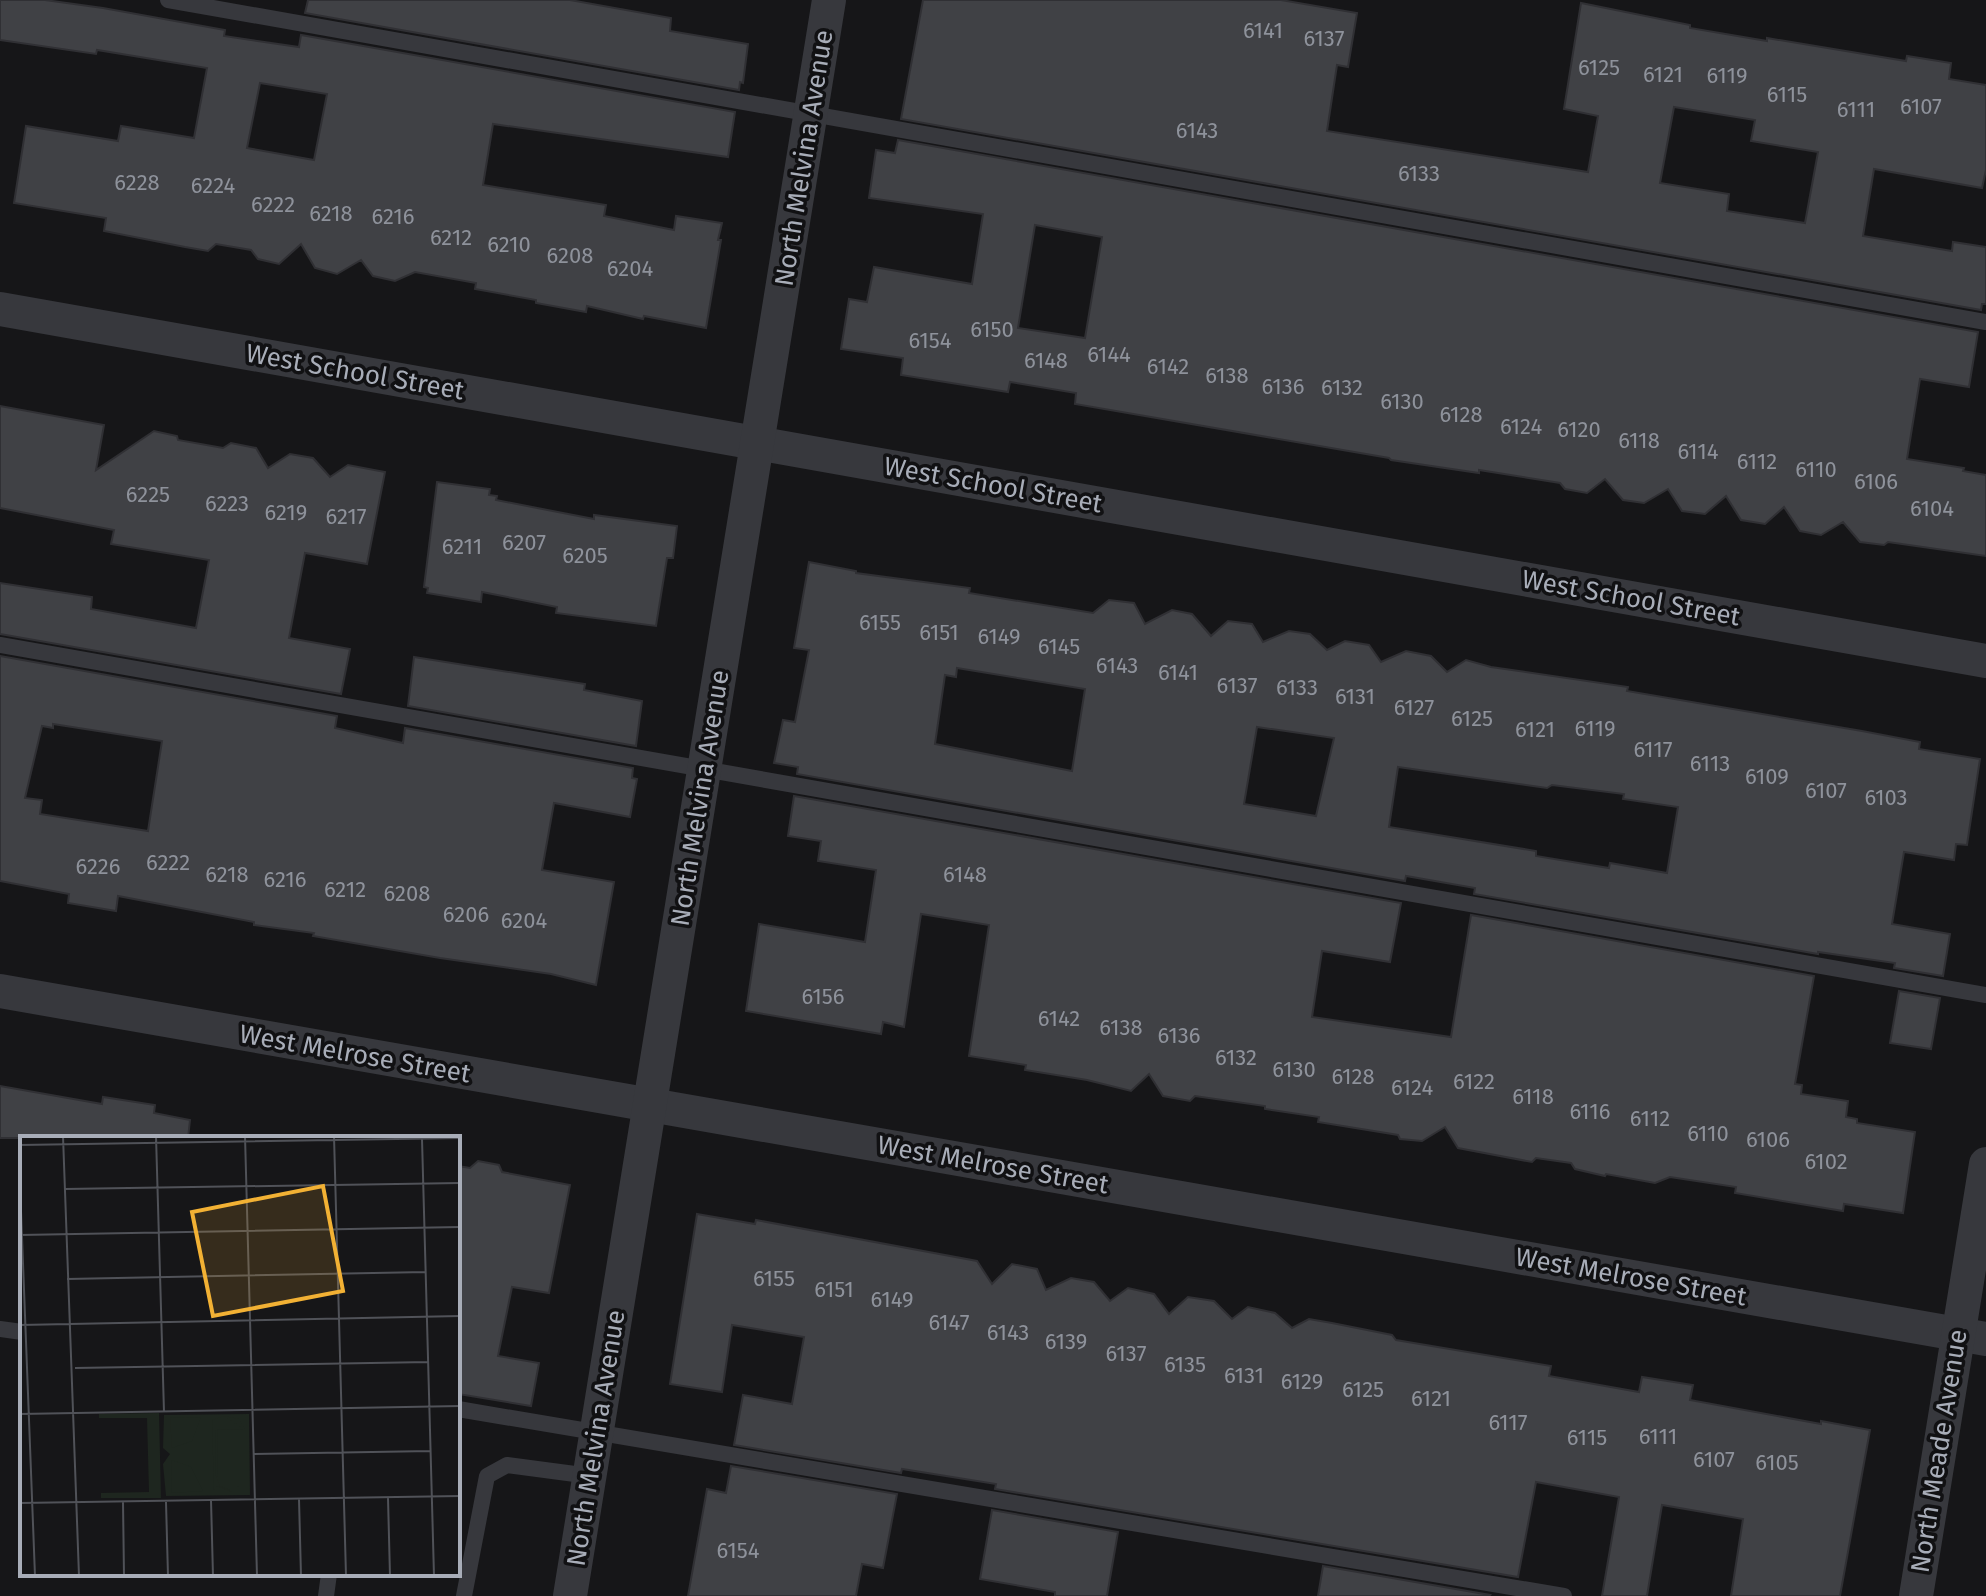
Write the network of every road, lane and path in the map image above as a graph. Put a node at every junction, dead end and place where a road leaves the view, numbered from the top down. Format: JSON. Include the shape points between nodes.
{"nodes":[{"id":1,"x":168,"y":0,"type":"edge"},
{"id":2,"x":829,"y":0,"type":"edge"},
{"id":3,"x":811,"y":114,"type":"junction"},
{"id":4,"x":0,"y":309,"type":"edge"},
{"id":5,"x":1986,"y":322,"type":"edge"},
{"id":6,"x":757,"y":443,"type":"junction"},
{"id":7,"x":0,"y":645,"type":"edge"},
{"id":8,"x":1986,"y":661,"type":"edge"},
{"id":9,"x":704,"y":769,"type":"junction"},
{"id":10,"x":0,"y":991,"type":"edge"},
{"id":11,"x":1986,"y":995,"type":"edge"},
{"id":12,"x":650,"y":1105,"type":"junction"},
{"id":13,"x":1986,"y":1164,"type":"edge"},
{"id":14,"x":0,"y":1329,"type":"edge"},
{"id":15,"x":20,"y":1332,"type":"edge"},
{"id":16,"x":1972,"y":1337,"type":"edge"},
{"id":17,"x":460,"y":1409,"type":"edge"},
{"id":18,"x":596,"y":1433,"type":"junction"},
{"id":19,"x":590,"y":1476,"type":"junction"},
{"id":20,"x":329,"y":1576,"type":"edge"},
{"id":21,"x":326,"y":1596,"type":"edge"},
{"id":22,"x":464,"y":1596,"type":"edge"},
{"id":23,"x":570,"y":1596,"type":"edge"},
{"id":24,"x":1564,"y":1596,"type":"edge"},
{"id":25,"x":1916,"y":1596,"type":"edge"}],
"edges":[{"from":1,"to":3,"type":"lane"},
{"from":2,"to":3,"type":"street","name":"North Melvina Avenue"},
{"from":3,"to":5,"type":"lane"},
{"from":3,"to":6,"type":"street","name":"North Melvina Avenue"},
{"from":4,"to":6,"type":"street","name":"West School Street"},
{"from":6,"to":8,"type":"street","name":"West School Street"},
{"from":6,"to":9,"type":"street","name":"North Melvina Avenue"},
{"from":7,"to":9,"type":"lane"},
{"from":9,"to":11,"type":"lane"},
{"from":9,"to":12,"type":"street","name":"North Melvina Avenue"},
{"from":10,"to":12,"type":"street","name":"West Melrose Street"},
{"from":12,"to":16,"type":"street","name":"West Melrose Street"},
{"from":12,"to":18,"type":"street","name":"North Melvina Avenue"},
{"from":13,"to":16,"type":"street","name":"North Meade Avenue"},
{"from":14,"to":15,"type":"lane"},
{"from":16,"to":25,"type":"street","name":"North Meade Avenue"},
{"from":17,"to":18,"type":"lane"},
{"from":18,"to":19,"type":"street","name":"North Melvina Avenue"},
{"from":18,"to":24,"type":"lane"},
{"from":19,"to":22,"type":"lane","via":[[507,1465],[487,1476]]},
{"from":19,"to":23,"type":"street","name":"North Melvina Avenue"},
{"from":20,"to":21,"type":"lane"}]}
